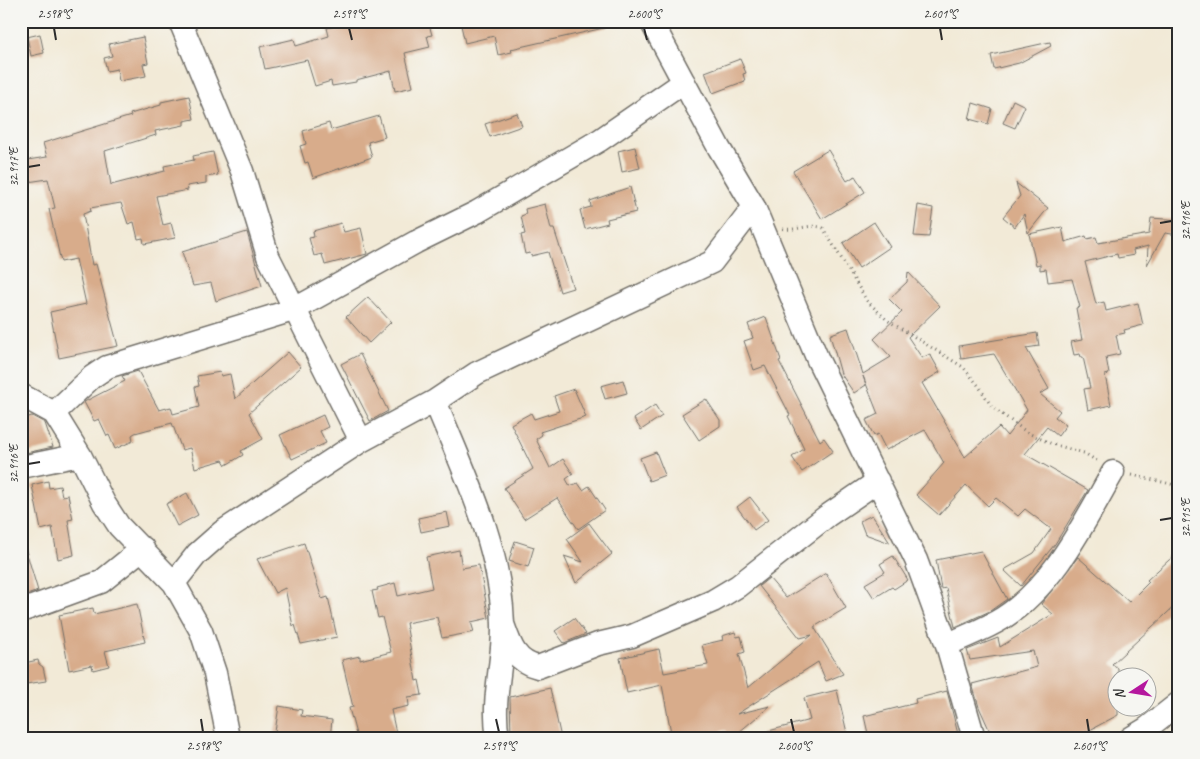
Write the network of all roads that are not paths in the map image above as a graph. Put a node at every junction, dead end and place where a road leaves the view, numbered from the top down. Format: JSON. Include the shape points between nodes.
{"nodes":[{"id":1,"x":180,"y":21,"type":"edge"},
{"id":2,"x":651,"y":21,"type":"edge"},
{"id":3,"x":684,"y":82,"type":"junction"},
{"id":4,"x":754,"y":207,"type":"junction"},
{"id":5,"x":293,"y":310,"type":"junction"},
{"id":6,"x":21,"y":395,"type":"edge"},
{"id":7,"x":436,"y":401,"type":"junction"},
{"id":8,"x":54,"y":413,"type":"junction"},
{"id":9,"x":361,"y":441,"type":"junction"},
{"id":10,"x":80,"y":455,"type":"junction"},
{"id":11,"x":21,"y":468,"type":"edge"},
{"id":12,"x":1113,"y":472,"type":"road end"},
{"id":13,"x":878,"y":481,"type":"junction"},
{"id":14,"x":143,"y":548,"type":"junction"},
{"id":15,"x":174,"y":583,"type":"junction"},
{"id":16,"x":21,"y":611,"type":"edge"},
{"id":17,"x":503,"y":624,"type":"junction"},
{"id":18,"x":947,"y":645,"type":"junction"},
{"id":19,"x":1179,"y":703,"type":"edge"},
{"id":20,"x":228,"y":738,"type":"edge"},
{"id":21,"x":498,"y":738,"type":"edge"},
{"id":22,"x":974,"y":738,"type":"edge"},
{"id":23,"x":1131,"y":738,"type":"edge"}],
"edges":[{"from":1,"to":5,"type":"street","via":[[242,171],[268,256]]},
{"from":2,"to":3,"type":"street"},
{"from":3,"to":4,"type":"street"},
{"from":3,"to":5,"type":"street","via":[[600,140],[485,207]]},
{"from":4,"to":7,"type":"street","via":[[712,262],[477,373]]},
{"from":4,"to":13,"type":"street","via":[[818,360]]},
{"from":5,"to":8,"type":"street","via":[[107,367]]},
{"from":5,"to":9,"type":"street"},
{"from":6,"to":8,"type":"street"},
{"from":7,"to":9,"type":"street"},
{"from":7,"to":17,"type":"street","via":[[482,518],[497,570]]},
{"from":8,"to":10,"type":"street"},
{"from":9,"to":15,"type":"street","via":[[222,532],[197,554]]},
{"from":10,"to":11,"type":"street"},
{"from":10,"to":14,"type":"street","via":[[119,526]]},
{"from":12,"to":18,"type":"street","via":[[1064,555],[1041,586],[1003,618]]},
{"from":13,"to":17,"type":"street","via":[[713,602],[632,636],[598,644],[538,667],[517,656]]},
{"from":13,"to":18,"type":"street","via":[[916,560]]},
{"from":14,"to":15,"type":"street"},
{"from":14,"to":16,"type":"street","via":[[101,582]]},
{"from":15,"to":20,"type":"street","via":[[201,631],[215,672]]},
{"from":17,"to":21,"type":"street","via":[[495,696],[494,719]]},
{"from":18,"to":22,"type":"street"},
{"from":19,"to":23,"type":"street"}]}
